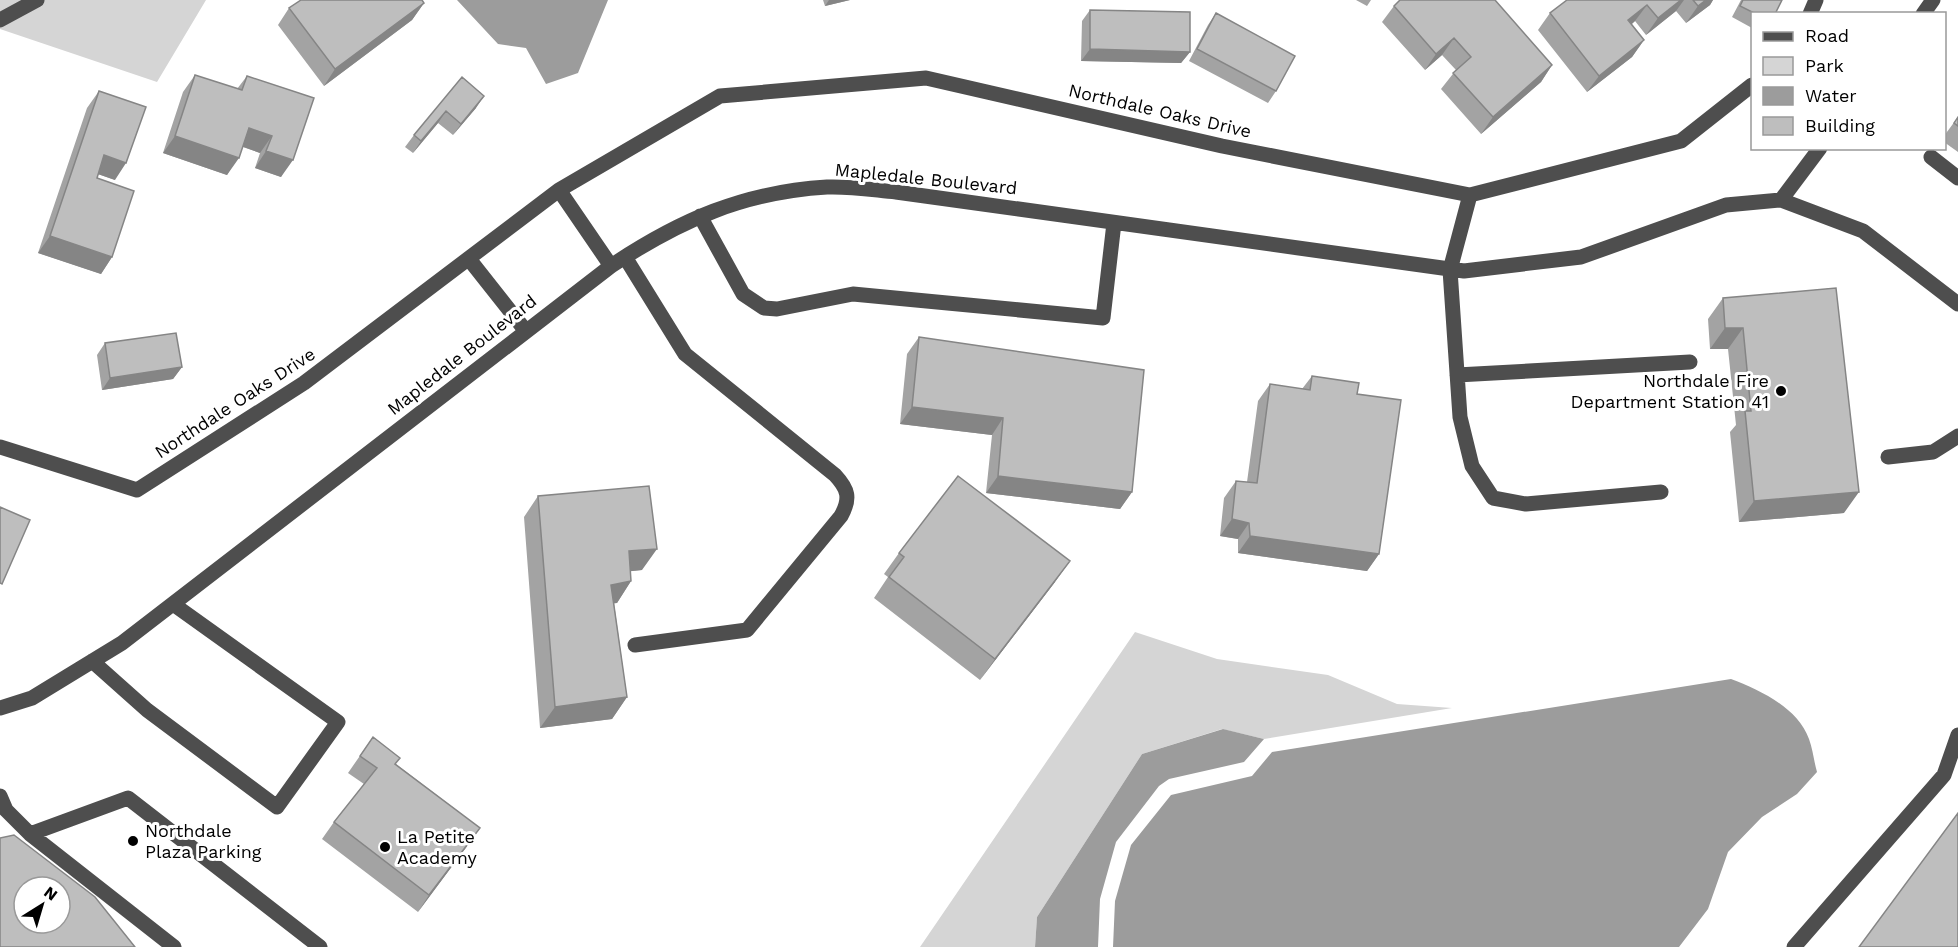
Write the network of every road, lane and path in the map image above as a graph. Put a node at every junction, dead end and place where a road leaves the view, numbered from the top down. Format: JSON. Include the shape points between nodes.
{"nodes":[{"id":1,"x":38,"y":0,"type":"edge"},
{"id":2,"x":0,"y":20,"type":"edge"},
{"id":3,"x":1751,"y":86,"type":"edge"},
{"id":4,"x":1818,"y":150,"type":"edge"},
{"id":5,"x":1931,"y":157,"type":"dead end"},
{"id":6,"x":1958,"y":178,"type":"edge"},
{"id":7,"x":559,"y":190,"type":"junction"},
{"id":8,"x":1470,"y":195,"type":"junction"},
{"id":9,"x":1781,"y":200,"type":"junction"},
{"id":10,"x":700,"y":216,"type":"junction"},
{"id":11,"x":1114,"y":223,"type":"junction"},
{"id":12,"x":625,"y":257,"type":"junction"},
{"id":13,"x":469,"y":259,"type":"junction"},
{"id":14,"x":611,"y":266,"type":"junction"},
{"id":15,"x":1450,"y":270,"type":"junction"},
{"id":16,"x":1958,"y":304,"type":"edge"},
{"id":17,"x":525,"y":330,"type":"junction"},
{"id":18,"x":1690,"y":362,"type":"dead end"},
{"id":19,"x":1457,"y":375,"type":"junction"},
{"id":20,"x":1958,"y":436,"type":"edge"},
{"id":21,"x":0,"y":447,"type":"edge"},
{"id":22,"x":1888,"y":457,"type":"dead end"},
{"id":23,"x":1661,"y":492,"type":"dead end"},
{"id":24,"x":173,"y":604,"type":"junction"},
{"id":25,"x":635,"y":645,"type":"dead end"},
{"id":26,"x":92,"y":661,"type":"junction"},
{"id":27,"x":0,"y":708,"type":"edge"},
{"id":28,"x":1958,"y":735,"type":"edge"},
{"id":29,"x":0,"y":796,"type":"edge"},
{"id":30,"x":3,"y":811,"type":"edge"},
{"id":31,"x":30,"y":834,"type":"junction"},
{"id":32,"x":174,"y":947,"type":"edge"},
{"id":33,"x":320,"y":947,"type":"edge"},
{"id":34,"x":1794,"y":947,"type":"edge"}],
"edges":[{"from":1,"to":2,"type":"street"},
{"from":3,"to":8,"type":"street","name":"Northdale Oaks Drive","via":[[1681,141]]},
{"from":4,"to":9,"type":"street"},
{"from":5,"to":6,"type":"street"},
{"from":7,"to":8,"type":"street","name":"Northdale Oaks Drive","via":[[720,96],[926,78],[1222,146]]},
{"from":7,"to":13,"type":"street","name":"Northdale Oaks Drive"},
{"from":7,"to":14,"type":"street"},
{"from":8,"to":15,"type":"street"},
{"from":9,"to":15,"type":"street","name":"Mapledale Boulevard","via":[[1726,205],[1581,257]]},
{"from":9,"to":16,"type":"street","name":"Mapledale Boulevard","via":[[1863,231]]},
{"from":10,"to":11,"type":"street","name":"Mapledale Boulevard","via":[[745,201],[829,187],[896,192]]},
{"from":10,"to":11,"type":"street","via":[[743,294],[764,308],[854,294],[1103,318]]},
{"from":10,"to":12,"type":"street","name":"Mapledale Boulevard"},
{"from":11,"to":15,"type":"street","name":"Mapledale Boulevard"},
{"from":12,"to":14,"type":"street","name":"Mapledale Boulevard"},
{"from":12,"to":25,"type":"street","via":[[685,354],[835,475],[846,486],[849,497],[842,516],[747,630]]},
{"from":13,"to":17,"type":"street"},
{"from":13,"to":21,"type":"street","name":"Northdale Oaks Drive","via":[[304,383],[137,490]]},
{"from":14,"to":17,"type":"street","name":"Mapledale Boulevard"},
{"from":15,"to":19,"type":"street"},
{"from":17,"to":24,"type":"street","name":"Mapledale Boulevard"},
{"from":18,"to":19,"type":"street"},
{"from":19,"to":23,"type":"street","via":[[1460,417],[1472,466],[1493,498],[1526,504]]},
{"from":20,"to":22,"type":"street","via":[[1933,452]]},
{"from":24,"to":26,"type":"street","name":"Mapledale Boulevard"},
{"from":24,"to":26,"type":"street","via":[[338,722],[278,807],[147,710]]},
{"from":26,"to":27,"type":"street","name":"Mapledale Boulevard","via":[[32,698]]},
{"from":28,"to":34,"type":"street","via":[[1944,775]]},
{"from":29,"to":30,"type":"street"},
{"from":30,"to":31,"type":"street"},
{"from":31,"to":32,"type":"street"},
{"from":31,"to":33,"type":"street","via":[[128,798]]}]}
